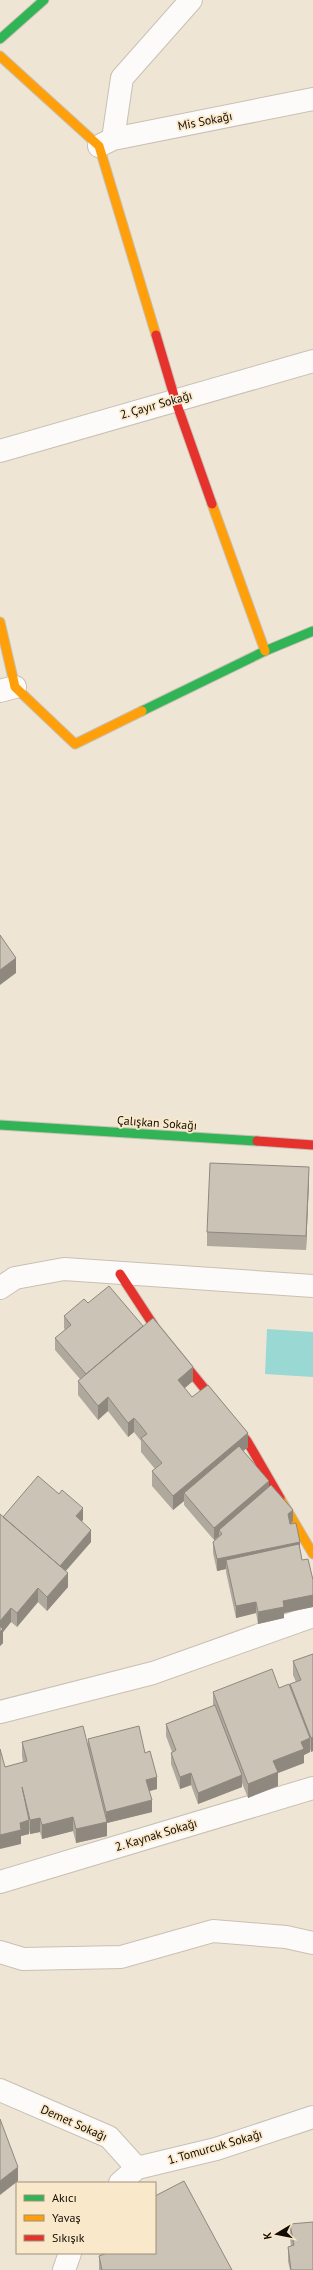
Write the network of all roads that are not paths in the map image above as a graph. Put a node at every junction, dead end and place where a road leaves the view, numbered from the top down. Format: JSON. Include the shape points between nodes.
{"nodes":[{"id":1,"x":44,"y":0,"type":"edge"},
{"id":2,"x":192,"y":0,"type":"edge"},
{"id":3,"x":0,"y":39,"type":"edge"},
{"id":4,"x":0,"y":56,"type":"edge"},
{"id":5,"x":313,"y":99,"type":"edge"},
{"id":6,"x":106,"y":143,"type":"junction"},
{"id":7,"x":313,"y":360,"type":"edge"},
{"id":8,"x":175,"y":399,"type":"junction"},
{"id":9,"x":0,"y":451,"type":"edge"},
{"id":10,"x":0,"y":622,"type":"edge"},
{"id":11,"x":313,"y":631,"type":"edge"},
{"id":12,"x":265,"y":651,"type":"junction"},
{"id":13,"x":8,"y":689,"type":"edge"},
{"id":14,"x":0,"y":1125,"type":"edge"},
{"id":15,"x":313,"y":1145,"type":"edge"},
{"id":16,"x":120,"y":1274,"type":"junction"},
{"id":17,"x":313,"y":1286,"type":"edge"},
{"id":18,"x":0,"y":1288,"type":"edge"},
{"id":19,"x":313,"y":1554,"type":"edge"},
{"id":20,"x":313,"y":1616,"type":"edge"},
{"id":21,"x":0,"y":1712,"type":"edge"},
{"id":22,"x":313,"y":1788,"type":"edge"},
{"id":23,"x":0,"y":1882,"type":"edge"},
{"id":24,"x":313,"y":1943,"type":"edge"},
{"id":25,"x":0,"y":1952,"type":"edge"},
{"id":26,"x":0,"y":2090,"type":"edge"},
{"id":27,"x":313,"y":2117,"type":"edge"},
{"id":28,"x":138,"y":2168,"type":"junction"},
{"id":29,"x":121,"y":2182,"type":"edge"},
{"id":30,"x":70,"y":2254,"type":"edge"},
{"id":31,"x":64,"y":2270,"type":"edge"}],
"edges":[{"from":1,"to":3,"type":"street"},
{"from":2,"to":6,"type":"street","via":[[122,78]]},
{"from":4,"to":6,"type":"street"},
{"from":5,"to":6,"type":"street","name":"Mis Sokağı"},
{"from":6,"to":8,"type":"street"},
{"from":7,"to":8,"type":"street","name":"2. Çayır Sokağı"},
{"from":8,"to":9,"type":"street","name":"2. Çayır Sokağı"},
{"from":8,"to":12,"type":"street"},
{"from":10,"to":13,"type":"street"},
{"from":11,"to":12,"type":"street"},
{"from":12,"to":13,"type":"street","via":[[75,744]]},
{"from":14,"to":15,"type":"street","name":"Çalışkan Sokağı"},
{"from":16,"to":17,"type":"street"},
{"from":16,"to":18,"type":"street","via":[[64,1269],[15,1278]]},
{"from":16,"to":19,"type":"street","via":[[156,1329],[247,1441]]},
{"from":20,"to":21,"type":"street","via":[[153,1673]]},
{"from":22,"to":23,"type":"street","name":"2. Kaynak Sokağı"},
{"from":24,"to":25,"type":"street","via":[[286,1937],[213,1930],[121,1958],[23,1958]]},
{"from":26,"to":28,"type":"street","name":"Demet Sokağı","via":[[109,2137]]},
{"from":27,"to":28,"type":"street","name":"1. Tomurcuk Sokağı","via":[[216,2149]]},
{"from":28,"to":29,"type":"street","name":"1. Tomurcuk Sokağı"},
{"from":30,"to":31,"type":"street"}]}
